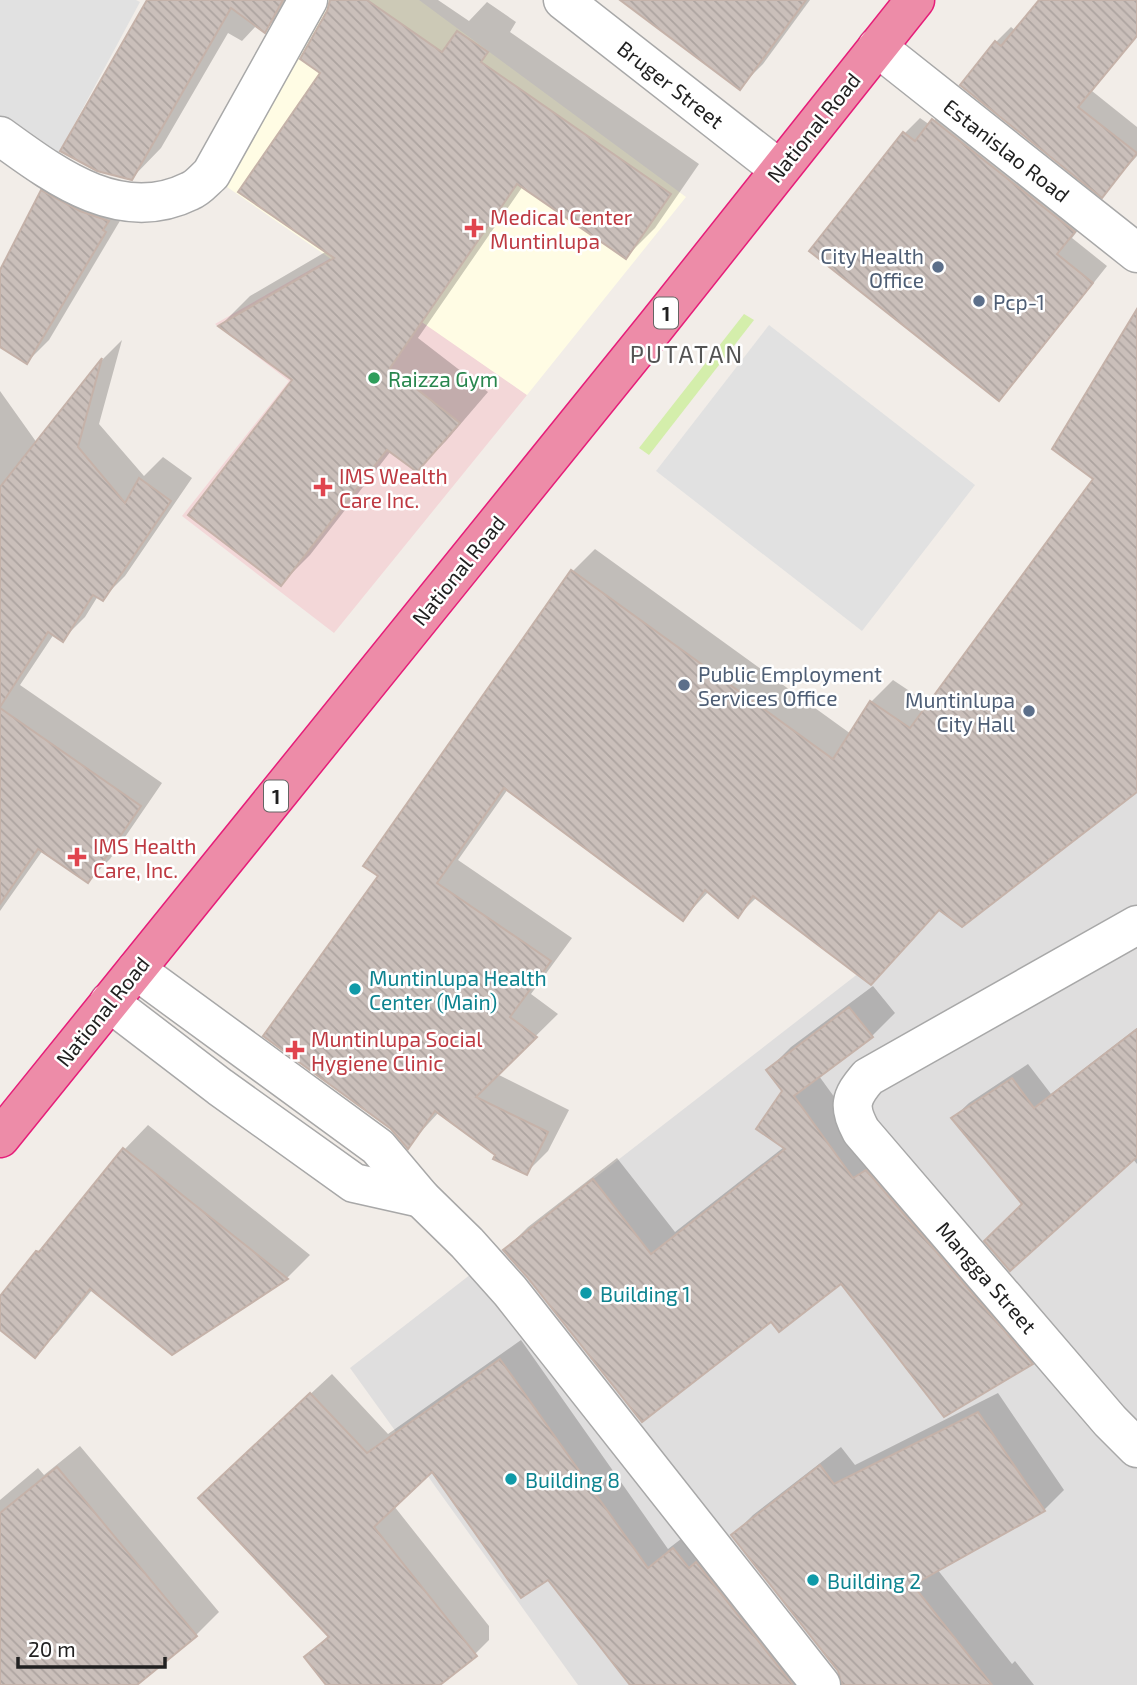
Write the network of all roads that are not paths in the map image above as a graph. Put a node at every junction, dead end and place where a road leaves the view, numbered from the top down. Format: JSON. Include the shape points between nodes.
{"nodes":[{"id":1,"x":308,"y":0,"type":"edge"},
{"id":2,"x":564,"y":0,"type":"edge"},
{"id":3,"x":915,"y":0,"type":"edge"},
{"id":4,"x":877,"y":47,"type":"junction"},
{"id":5,"x":0,"y":136,"type":"edge"},
{"id":6,"x":779,"y":169,"type":"junction"},
{"id":7,"x":1137,"y":253,"type":"edge"},
{"id":8,"x":1137,"y":925,"type":"edge"},
{"id":9,"x":136,"y":970,"type":"junction"},
{"id":10,"x":109,"y":1002,"type":"junction"},
{"id":11,"x":0,"y":1138,"type":"edge"},
{"id":12,"x":421,"y":1198,"type":"junction"},
{"id":13,"x":1137,"y":1448,"type":"edge"},
{"id":14,"x":821,"y":1685,"type":"edge"}],
"edges":[{"from":1,"to":5,"type":"street","via":[[211,174],[192,191],[140,203],[112,200],[47,171]]},
{"from":2,"to":6,"type":"street","name":"Bruger Street"},
{"from":3,"to":4,"type":"highway","name":"National Road","number":"1"},
{"from":4,"to":6,"type":"highway","name":"National Road","number":"1"},
{"from":4,"to":7,"type":"street","name":"Estanislao Road"},
{"from":6,"to":9,"type":"highway","name":"National Road","number":"1"},
{"from":8,"to":13,"type":"street","name":"Mangga Street","via":[[868,1077],[852,1099],[852,1115],[861,1131]]},
{"from":9,"to":10,"type":"highway","name":"National Road","number":"1"},
{"from":9,"to":12,"type":"street","via":[[378,1147]]},
{"from":10,"to":11,"type":"highway","name":"National Road","number":"1"},
{"from":10,"to":12,"type":"street","via":[[354,1183]]},
{"from":12,"to":14,"type":"street","via":[[510,1291]]}]}
